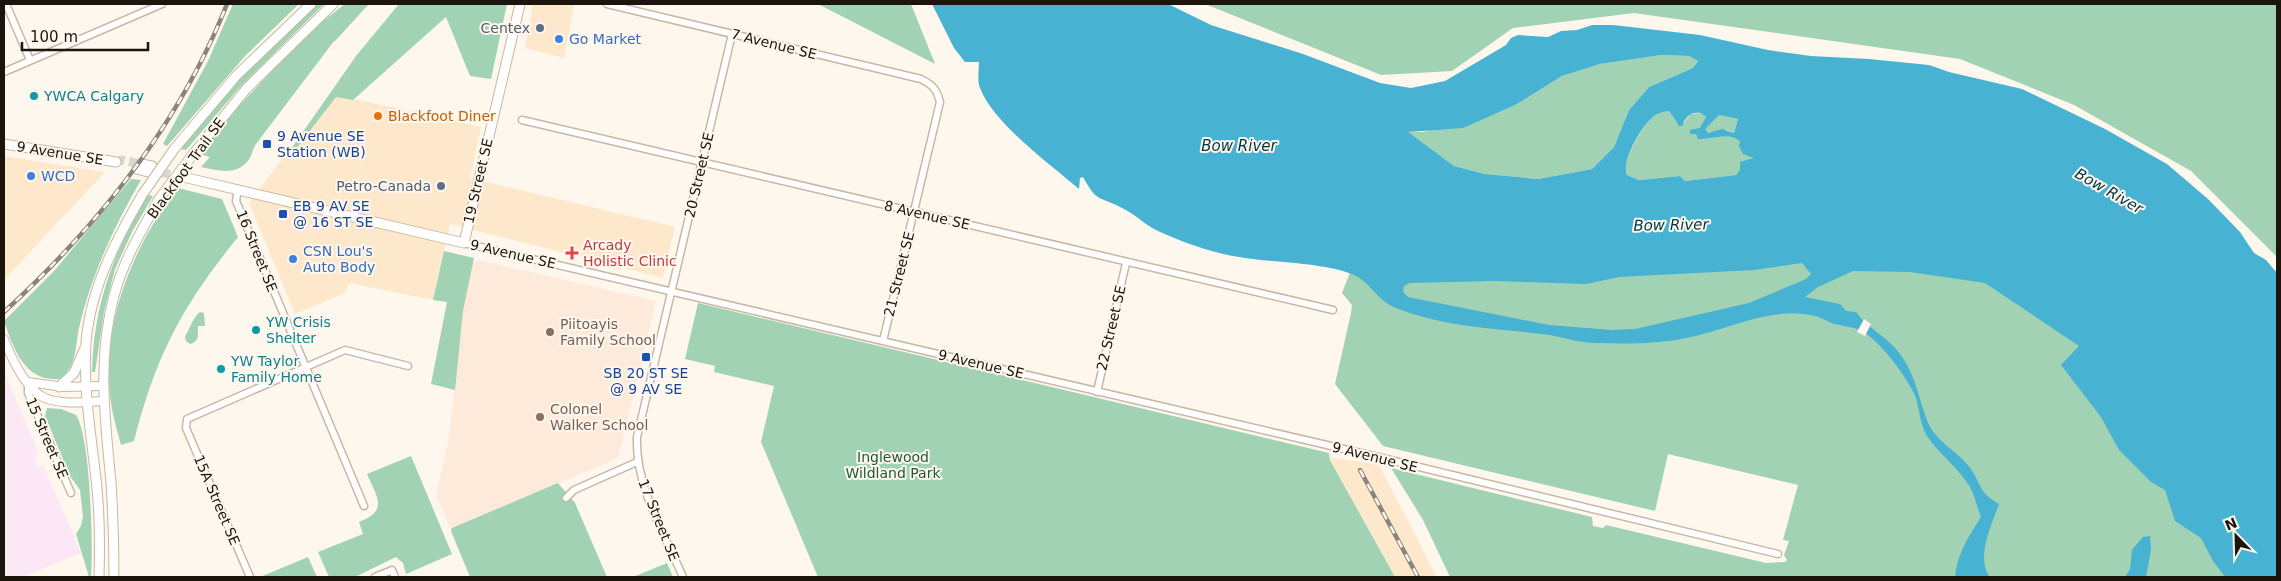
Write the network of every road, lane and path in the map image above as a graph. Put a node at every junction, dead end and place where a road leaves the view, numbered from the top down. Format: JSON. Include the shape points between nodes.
{"nodes":[{"id":1,"x":6,"y":4,"type":"edge"},
{"id":2,"x":162,"y":4,"type":"edge"},
{"id":3,"x":312,"y":4,"type":"edge"},
{"id":4,"x":333,"y":4,"type":"edge"},
{"id":5,"x":520,"y":4,"type":"edge"},
{"id":6,"x":607,"y":4,"type":"edge"},
{"id":7,"x":732,"y":34,"type":"junction"},
{"id":8,"x":30,"y":60,"type":"junction"},
{"id":9,"x":4,"y":72,"type":"edge"},
{"id":10,"x":937,"y":91,"type":"joint"},
{"id":11,"x":522,"y":120,"type":"dead end"},
{"id":12,"x":4,"y":144,"type":"edge"},
{"id":13,"x":116,"y":162,"type":"tunnel mouth"},
{"id":14,"x":702,"y":162,"type":"junction"},
{"id":15,"x":139,"y":167,"type":"tunnel mouth"},
{"id":16,"x":150,"y":169,"type":"tunnel mouth"},
{"id":17,"x":183,"y":177,"type":"tunnel mouth"},
{"id":18,"x":238,"y":189,"type":"junction"},
{"id":19,"x":914,"y":212,"type":"junction"},
{"id":20,"x":464,"y":243,"type":"junction"},
{"id":21,"x":1126,"y":264,"type":"junction"},
{"id":22,"x":672,"y":290,"type":"junction"},
{"id":23,"x":1333,"y":310,"type":"dead end"},
{"id":24,"x":883,"y":341,"type":"junction"},
{"id":25,"x":86,"y":342,"type":"junction"},
{"id":26,"x":5,"y":344,"type":"edge"},
{"id":27,"x":408,"y":366,"type":"dead end"},
{"id":28,"x":305,"y":367,"type":"junction"},
{"id":29,"x":28,"y":382,"type":"junction"},
{"id":30,"x":102,"y":386,"type":"junction"},
{"id":31,"x":59,"y":387,"type":"junction"},
{"id":32,"x":87,"y":387,"type":"junction"},
{"id":33,"x":1097,"y":392,"type":"junction"},
{"id":34,"x":103,"y":401,"type":"junction"},
{"id":35,"x":87,"y":402,"type":"junction"},
{"id":36,"x":637,"y":462,"type":"junction"},
{"id":37,"x":71,"y":493,"type":"dead end"},
{"id":38,"x":566,"y":498,"type":"dead end"},
{"id":39,"x":364,"y":506,"type":"dead end"},
{"id":40,"x":1778,"y":554,"type":"dead end"},
{"id":41,"x":98,"y":577,"type":"edge"},
{"id":42,"x":114,"y":577,"type":"edge"},
{"id":43,"x":250,"y":577,"type":"edge"},
{"id":44,"x":375,"y":577,"type":"edge"},
{"id":45,"x":394,"y":577,"type":"edge"},
{"id":46,"x":683,"y":577,"type":"edge"}],
"edges":[{"from":1,"to":8,"type":"street"},
{"from":2,"to":8,"type":"street"},
{"from":3,"to":25,"type":"main road","name":"Blackfoot Trail SE","bridge":true,"via":[[236,76],[175,148],[142,195],[107,262]]},
{"from":4,"to":30,"type":"main road","name":"Blackfoot Trail SE","bridge":true,"via":[[246,88],[160,199],[135,243],[114,295],[104,347]]},
{"from":5,"to":20,"type":"main road","name":"19 Street SE"},
{"from":6,"to":7,"type":"street","name":"7 Avenue SE"},
{"from":7,"to":10,"type":"street","name":"7 Avenue SE","via":[[921,79]]},
{"from":7,"to":14,"type":"street","name":"20 Street SE"},
{"from":8,"to":9,"type":"street"},
{"from":10,"to":19,"type":"street","name":"21 Street SE","via":[[940,102]]},
{"from":11,"to":14,"type":"street","name":"8 Avenue SE"},
{"from":12,"to":13,"type":"main road","name":"9 Avenue SE"},
{"from":14,"to":19,"type":"street","name":"8 Avenue SE"},
{"from":14,"to":22,"type":"street","name":"20 Street SE"},
{"from":15,"to":16,"type":"main road"},
{"from":17,"to":18,"type":"main road","name":"9 Avenue SE"},
{"from":18,"to":20,"type":"main road","name":"9 Avenue SE"},
{"from":18,"to":28,"type":"street","name":"16 Street SE","via":[[236,201]]},
{"from":19,"to":21,"type":"street","name":"8 Avenue SE"},
{"from":19,"to":24,"type":"street","name":"21 Street SE"},
{"from":20,"to":22,"type":"street","name":"9 Avenue SE"},
{"from":21,"to":23,"type":"street","name":"8 Avenue SE"},
{"from":21,"to":33,"type":"street","name":"22 Street SE"},
{"from":22,"to":24,"type":"street","name":"9 Avenue SE"},
{"from":22,"to":36,"type":"street","name":"20 Street SE","via":[[639,421]]},
{"from":24,"to":33,"type":"street","name":"9 Avenue SE"},
{"from":25,"to":31,"type":"main road","via":[[74,373]]},
{"from":25,"to":32,"type":"main road","name":"Blackfoot Trail SE"},
{"from":26,"to":29,"type":"street","name":"15 Street SE"},
{"from":27,"to":28,"type":"street","via":[[345,350]]},
{"from":28,"to":39,"type":"street","name":"16 Street SE"},
{"from":28,"to":43,"type":"street","name":"15A Street SE","via":[[191,416],[186,422]]},
{"from":29,"to":31,"type":"street","name":"15 Street SE"},
{"from":29,"to":35,"type":"street","name":"15 Street SE","via":[[47,399]]},
{"from":29,"to":37,"type":"street","name":"15 Street SE","via":[[28,393]]},
{"from":30,"to":32,"type":"street","name":"15 Street SE"},
{"from":30,"to":34,"type":"main road","name":"Blackfoot Trail SE"},
{"from":31,"to":32,"type":"street","name":"15 Street SE"},
{"from":32,"to":35,"type":"main road","name":"Blackfoot Trail SE"},
{"from":33,"to":40,"type":"street","name":"9 Avenue SE"},
{"from":34,"to":35,"type":"street","name":"15 Street SE"},
{"from":34,"to":42,"type":"main road","name":"Blackfoot Trail SE","via":[[114,532]]},
{"from":35,"to":41,"type":"main road","name":"Blackfoot Trail SE","via":[[100,533]]},
{"from":36,"to":38,"type":"street","via":[[574,490]]},
{"from":36,"to":46,"type":"street","name":"17 Street SE"},
{"from":44,"to":45,"type":"street","via":[[392,570]]}]}
